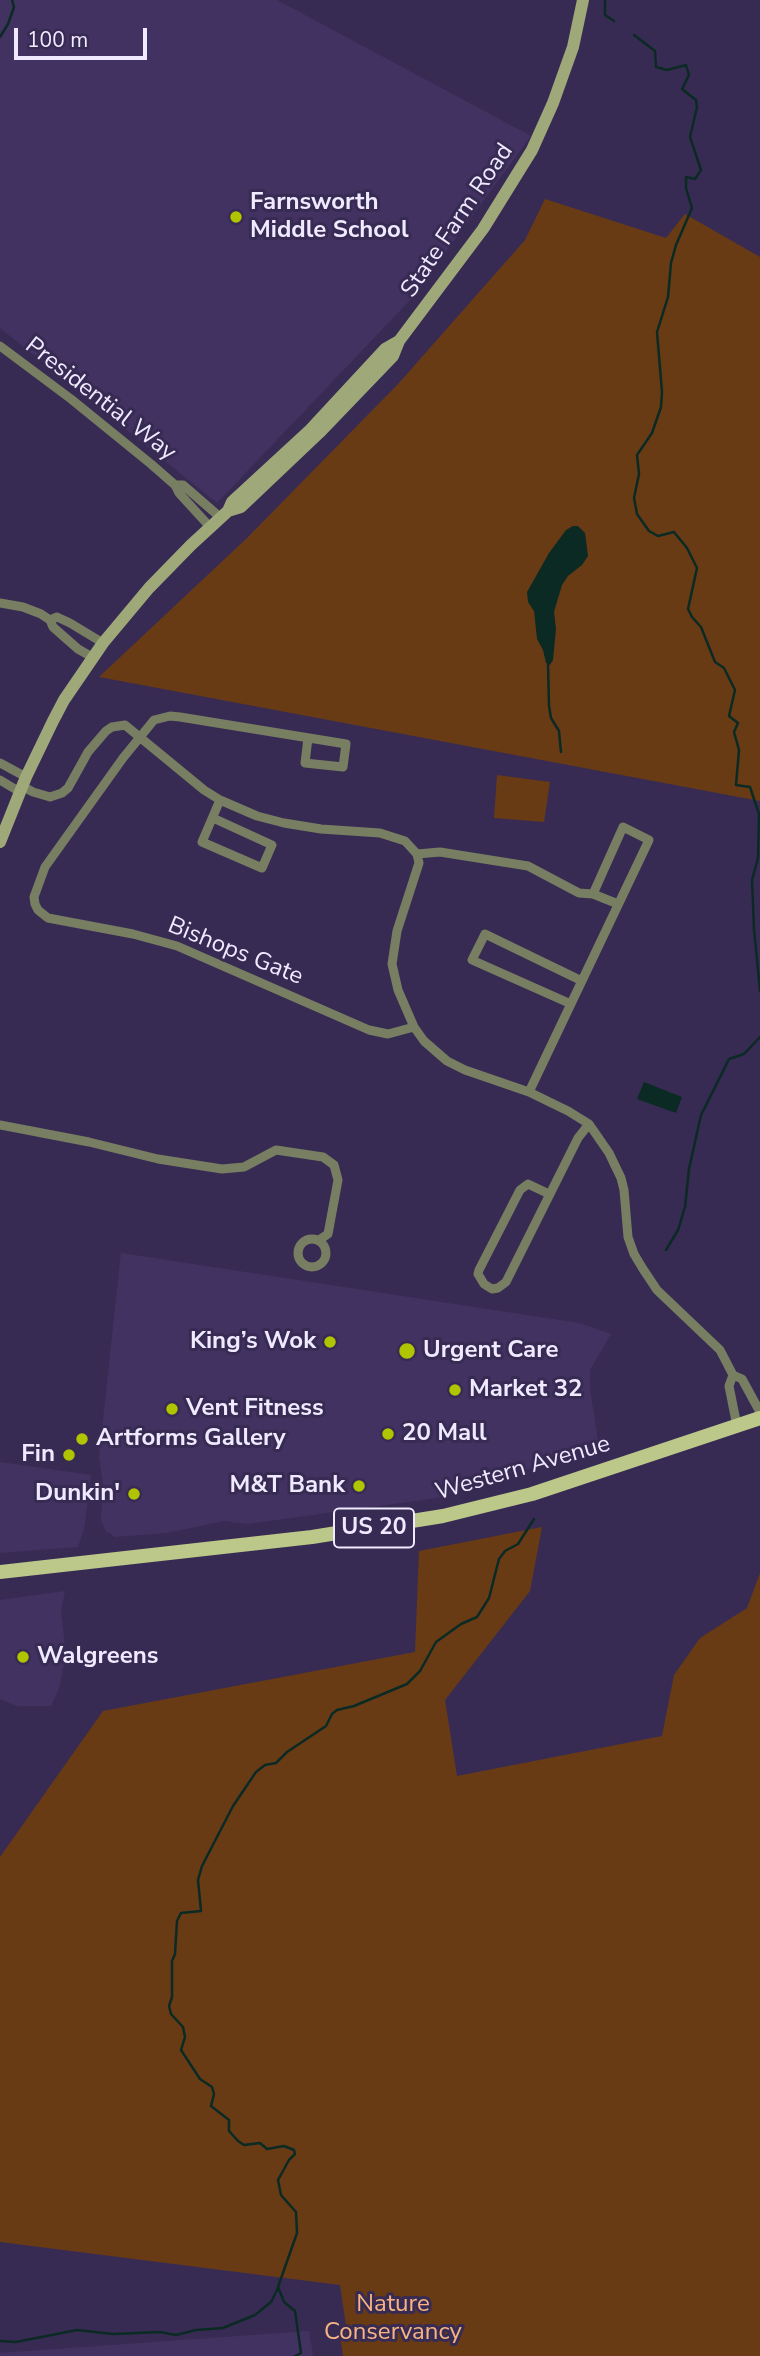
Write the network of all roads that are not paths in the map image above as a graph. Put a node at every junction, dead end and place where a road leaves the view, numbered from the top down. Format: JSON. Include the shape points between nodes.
{"nodes":[{"id":1,"x":583,"y":0,"type":"edge"},
{"id":2,"x":0,"y":346,"type":"edge"},
{"id":3,"x":175,"y":485,"type":"junction"},
{"id":4,"x":224,"y":514,"type":"junction"},
{"id":5,"x":210,"y":527,"type":"junction"},
{"id":6,"x":0,"y":603,"type":"edge"},
{"id":7,"x":50,"y":620,"type":"junction"},
{"id":8,"x":103,"y":643,"type":"junction"},
{"id":9,"x":92,"y":657,"type":"junction"},
{"id":10,"x":140,"y":736,"type":"junction"},
{"id":11,"x":308,"y":738,"type":"junction"},
{"id":12,"x":0,"y":763,"type":"edge"},
{"id":13,"x":0,"y":780,"type":"edge"},
{"id":14,"x":22,"y":785,"type":"junction"},
{"id":15,"x":220,"y":800,"type":"junction"},
{"id":16,"x":213,"y":818,"type":"junction"},
{"id":17,"x":0,"y":842,"type":"edge"},
{"id":18,"x":417,"y":853,"type":"junction"},
{"id":19,"x":593,"y":894,"type":"junction"},
{"id":20,"x":618,"y":904,"type":"junction"},
{"id":21,"x":582,"y":981,"type":"junction"},
{"id":22,"x":571,"y":1003,"type":"junction"},
{"id":23,"x":414,"y":1027,"type":"junction"},
{"id":24,"x":529,"y":1092,"type":"junction"},
{"id":25,"x":0,"y":1125,"type":"edge"},
{"id":26,"x":589,"y":1125,"type":"junction"},
{"id":27,"x":549,"y":1194,"type":"junction"},
{"id":28,"x":319,"y":1240,"type":"dead end"},
{"id":29,"x":733,"y":1375,"type":"junction"},
{"id":30,"x":760,"y":1412,"type":"edge"},
{"id":31,"x":760,"y":1418,"type":"edge"},
{"id":32,"x":737,"y":1426,"type":"junction"},
{"id":33,"x":0,"y":1572,"type":"edge"}],
"edges":[{"from":1,"to":4,"type":"main road","name":"State Farm Road","via":[[566,71],[532,150],[483,229],[393,355],[241,507]]},
{"from":2,"to":3,"type":"street","name":"Presidential Way"},
{"from":3,"to":4,"type":"street","name":"Presidential Way","via":[[183,485]]},
{"from":3,"to":5,"type":"street","name":"Presidential Way"},
{"from":4,"to":5,"type":"main road","name":"State Farm Road"},
{"from":5,"to":8,"type":"main road","name":"State Farm Road"},
{"from":6,"to":7,"type":"street","via":[[23,607]]},
{"from":7,"to":8,"type":"street","via":[[57,617]]},
{"from":7,"to":9,"type":"street"},
{"from":8,"to":9,"type":"main road","name":"State Farm Road"},
{"from":9,"to":14,"type":"main road","name":"State Farm Road","via":[[64,700]]},
{"from":10,"to":11,"type":"street","via":[[154,720],[170,716]]},
{"from":10,"to":14,"type":"street","via":[[125,725],[106,731],[68,788],[57,796],[43,796]]},
{"from":10,"to":15,"type":"street"},
{"from":10,"to":23,"type":"street","name":"Bishops Gate","via":[[45,867],[34,897],[38,910],[48,918],[177,946],[369,1030],[388,1034]]},
{"from":11,"to":11,"type":"street","via":[[346,744],[343,767],[305,763]]},
{"from":12,"to":14,"type":"street"},
{"from":13,"to":14,"type":"street"},
{"from":14,"to":17,"type":"main road","name":"State Farm Road"},
{"from":15,"to":16,"type":"street"},
{"from":15,"to":18,"type":"street","via":[[284,823],[394,835]]},
{"from":16,"to":16,"type":"street","via":[[202,842],[262,868],[272,845]]},
{"from":18,"to":19,"type":"street","via":[[440,852],[528,866],[579,893]]},
{"from":18,"to":23,"type":"street","via":[[418,872],[393,954],[398,990]]},
{"from":19,"to":20,"type":"street"},
{"from":19,"to":20,"type":"street","via":[[623,827],[649,840]]},
{"from":20,"to":21,"type":"street"},
{"from":21,"to":22,"type":"street"},
{"from":21,"to":22,"type":"street","via":[[485,934],[472,960]]},
{"from":22,"to":24,"type":"street"},
{"from":23,"to":24,"type":"street","via":[[447,1061]]},
{"from":24,"to":26,"type":"street"},
{"from":25,"to":28,"type":"street","via":[[222,1169],[244,1167],[276,1150],[323,1157],[334,1165],[338,1180],[328,1234]]},
{"from":26,"to":27,"type":"street"},
{"from":26,"to":29,"type":"street","via":[[621,1178],[634,1254],[657,1290],[720,1350]]},
{"from":27,"to":27,"type":"street","via":[[528,1184],[520,1190],[479,1269],[484,1284],[492,1289],[506,1282]]},
{"from":29,"to":30,"type":"street","via":[[742,1379]]},
{"from":29,"to":32,"type":"street","via":[[729,1386]]},
{"from":31,"to":32,"type":"main road","name":"Western Avenue","number":"US 20"},
{"from":32,"to":33,"type":"main road","name":"Western Avenue","number":"US 20","via":[[532,1494],[443,1516]]}]}
